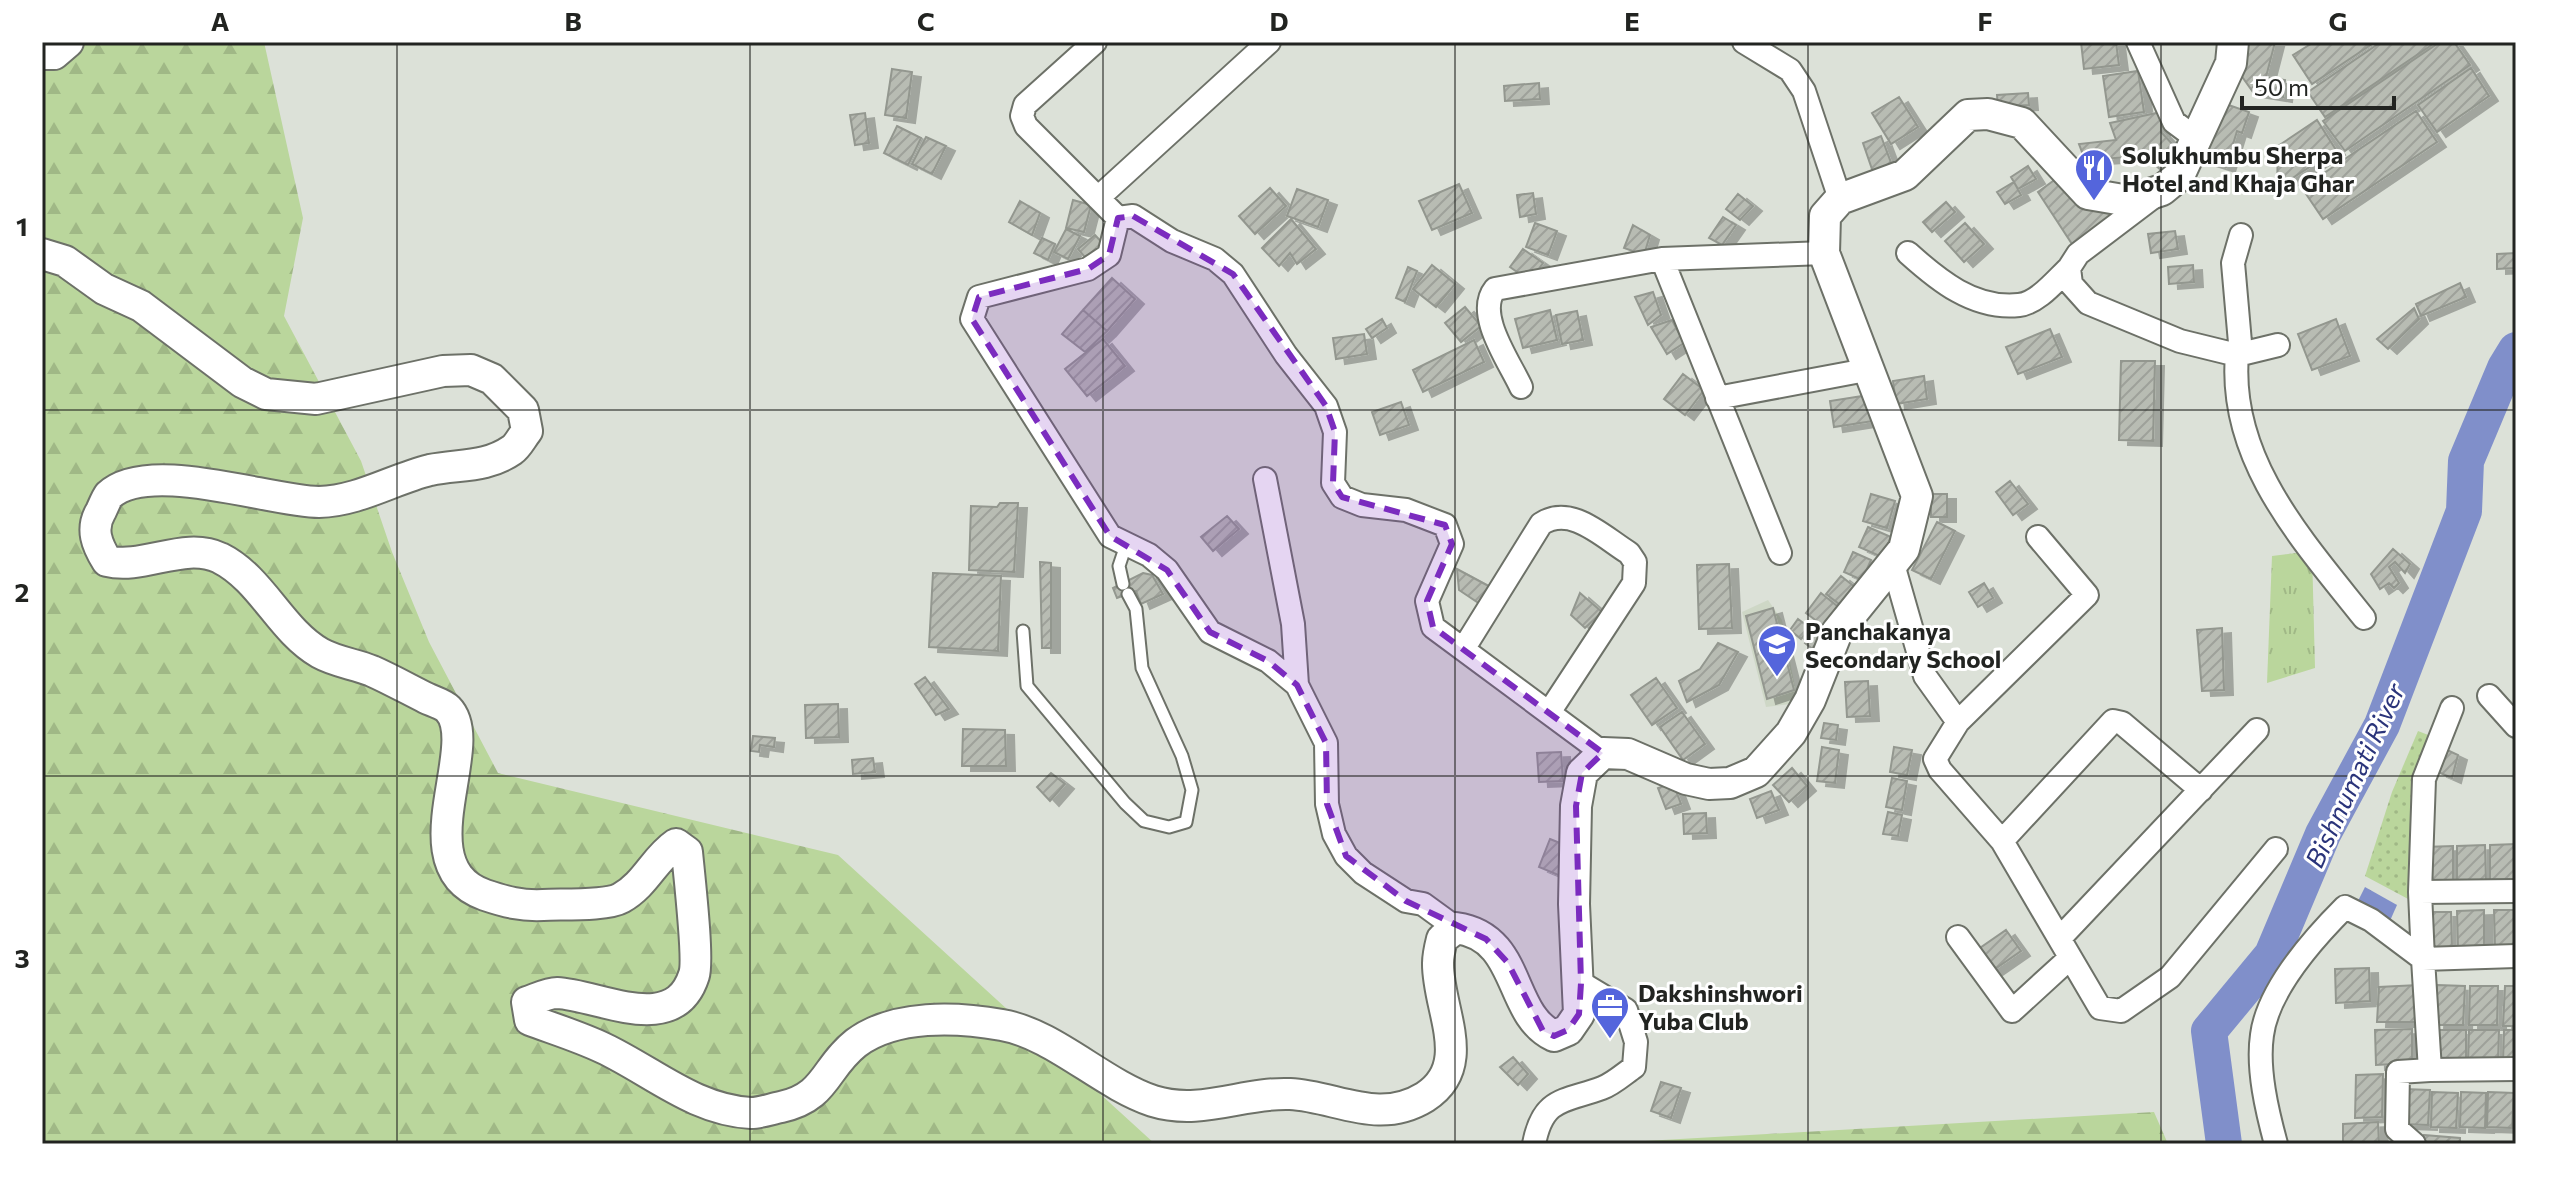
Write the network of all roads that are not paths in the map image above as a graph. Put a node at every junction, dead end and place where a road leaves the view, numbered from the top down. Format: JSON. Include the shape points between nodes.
{"nodes":[{"id":1,"x":68,"y":42,"type":"edge"},
{"id":2,"x":1095,"y":42,"type":"edge"},
{"id":3,"x":1269,"y":42,"type":"edge"},
{"id":4,"x":1744,"y":42,"type":"edge"},
{"id":5,"x":2138,"y":42,"type":"edge"},
{"id":6,"x":2233,"y":42,"type":"edge"},
{"id":7,"x":42,"y":54,"type":"edge"},
{"id":8,"x":2197,"y":139,"type":"junction"},
{"id":9,"x":2162,"y":190,"type":"junction"},
{"id":10,"x":1098,"y":198,"type":"junction"},
{"id":11,"x":1840,"y":199,"type":"junction"},
{"id":12,"x":1118,"y":218,"type":"junction"},
{"id":13,"x":2241,"y":235,"type":"dead end"},
{"id":14,"x":1824,"y":253,"type":"junction"},
{"id":15,"x":1908,"y":253,"type":"dead end"},
{"id":16,"x":42,"y":254,"type":"edge"},
{"id":17,"x":1662,"y":259,"type":"junction"},
{"id":18,"x":2069,"y":268,"type":"junction"},
{"id":19,"x":2278,"y":345,"type":"dead end"},
{"id":20,"x":2239,"y":354,"type":"junction"},
{"id":21,"x":1866,"y":370,"type":"junction"},
{"id":22,"x":1521,"y":387,"type":"dead end"},
{"id":23,"x":1717,"y":398,"type":"junction"},
{"id":24,"x":1265,"y":479,"type":"dead end"},
{"id":25,"x":2038,"y":537,"type":"dead end"},
{"id":26,"x":1126,"y":545,"type":"junction"},
{"id":27,"x":1780,"y":553,"type":"dead end"},
{"id":28,"x":1893,"y":564,"type":"junction"},
{"id":29,"x":2364,"y":618,"type":"dead end"},
{"id":30,"x":1023,"y":631,"type":"dead end"},
{"id":31,"x":1464,"y":648,"type":"junction"},
{"id":32,"x":1297,"y":685,"type":"junction"},
{"id":33,"x":2489,"y":696,"type":"dead end"},
{"id":34,"x":2452,"y":708,"type":"dead end"},
{"id":35,"x":1550,"y":711,"type":"junction"},
{"id":36,"x":1958,"y":722,"type":"junction"},
{"id":37,"x":2516,"y":726,"type":"edge"},
{"id":38,"x":2257,"y":730,"type":"dead end"},
{"id":39,"x":1603,"y":753,"type":"junction"},
{"id":40,"x":2201,"y":790,"type":"junction"},
{"id":41,"x":2002,"y":841,"type":"junction"},
{"id":42,"x":2276,"y":849,"type":"dead end"},
{"id":43,"x":2516,"y":891,"type":"edge"},
{"id":44,"x":2420,"y":892,"type":"junction"},
{"id":45,"x":1456,"y":928,"type":"junction"},
{"id":46,"x":1958,"y":937,"type":"dead end"},
{"id":47,"x":2065,"y":948,"type":"junction"},
{"id":48,"x":2516,"y":956,"type":"edge"},
{"id":49,"x":2423,"y":959,"type":"junction"},
{"id":50,"x":1581,"y":983,"type":"junction"},
{"id":51,"x":2516,"y":1069,"type":"edge"},
{"id":52,"x":2430,"y":1070,"type":"junction"},
{"id":53,"x":1534,"y":1144,"type":"edge"},
{"id":54,"x":2276,"y":1144,"type":"edge"},
{"id":55,"x":2414,"y":1144,"type":"edge"}],
"edges":[{"from":1,"to":7,"type":"street","via":[[54,54]]},
{"from":2,"to":10,"type":"street","via":[[1025,105],[1022,116]]},
{"from":3,"to":10,"type":"street"},
{"from":4,"to":11,"type":"street","via":[[1790,70],[1804,91]]},
{"from":5,"to":8,"type":"street","via":[[2174,122]]},
{"from":6,"to":8,"type":"street","via":[[2231,63]]},
{"from":8,"to":9,"type":"street","via":[[2179,176]]},
{"from":9,"to":11,"type":"street","via":[[2129,201],[2088,194],[2022,123],[1988,114],[1968,115],[1905,175]]},
{"from":9,"to":18,"type":"street","via":[[2078,254]]},
{"from":10,"to":12,"type":"street"},
{"from":11,"to":14,"type":"street","via":[[1825,216]]},
{"from":12,"to":26,"type":"street","via":[[1109,255],[1088,269],[979,297],[972,319],[1110,536]]},
{"from":12,"to":31,"type":"street","via":[[1133,216],[1233,274],[1326,406],[1335,432],[1333,483],[1342,497],[1406,510],[1445,525],[1452,544],[1427,601],[1433,627]]},
{"from":13,"to":20,"type":"street","via":[[2233,263]]},
{"from":14,"to":17,"type":"street"},
{"from":14,"to":21,"type":"street"},
{"from":15,"to":18,"type":"street","via":[[1945,286],[2020,305]]},
{"from":16,"to":45,"type":"street","via":[[65,261],[104,289],[141,306],[242,382],[266,394],[316,399],[443,371],[471,370],[492,379],[523,410],[527,431],[514,449],[480,465],[431,470],[360,495],[318,502],[235,486],[132,485],[110,495],[95,521],[96,544],[107,561],[126,566],[190,554],[221,558],[322,655],[372,671],[448,709],[456,727],[446,848],[454,874],[473,891],[516,906],[617,901],[641,885],[664,852],[676,844],[687,852],[695,974],[682,998],[662,1009],[641,1010],[554,993],[527,1002],[530,1020],[604,1048],[664,1084],[708,1104],[752,1113],[801,1102],[816,1093],[856,1044],[890,1027],[922,1020],[1003,1025],[1027,1033],[1110,1081],[1182,1106],[1217,1106],[1271,1094],[1294,1094],[1353,1109],[1405,1106],[1441,1082],[1453,1055],[1438,963],[1442,939]]},
{"from":17,"to":22,"type":"street","via":[[1495,289],[1488,315]]},
{"from":17,"to":23,"type":"street"},
{"from":18,"to":20,"type":"street","via":[[2071,284],[2088,303],[2180,341]]},
{"from":19,"to":20,"type":"street"},
{"from":20,"to":29,"type":"street","via":[[2234,386],[2254,457],[2276,506]]},
{"from":21,"to":23,"type":"street"},
{"from":21,"to":28,"type":"street","via":[[1917,496],[1912,527]]},
{"from":23,"to":27,"type":"street"},
{"from":24,"to":32,"type":"street","via":[[1293,624]]},
{"from":25,"to":36,"type":"street","via":[[2087,595]]},
{"from":26,"to":30,"type":"lane","via":[[1119,566],[1136,609],[1142,668],[1192,790],[1186,822],[1169,827],[1144,821],[1125,803],[1027,686]]},
{"from":26,"to":32,"type":"street","via":[[1167,570],[1210,632],[1268,661]]},
{"from":28,"to":36,"type":"street","via":[[1925,676]]},
{"from":28,"to":39,"type":"street","via":[[1837,632],[1791,733],[1756,772],[1730,783],[1709,784],[1628,754]]},
{"from":31,"to":35,"type":"street"},
{"from":31,"to":35,"type":"street","via":[[1541,524],[1552,517],[1574,519],[1629,553],[1635,562],[1634,583]]},
{"from":32,"to":45,"type":"street","via":[[1326,743],[1327,804],[1346,856],[1384,887],[1406,901],[1423,904]]},
{"from":33,"to":37,"type":"street"},
{"from":34,"to":44,"type":"street","via":[[2424,779]]},
{"from":35,"to":39,"type":"street"},
{"from":36,"to":41,"type":"street","via":[[1935,759]]},
{"from":38,"to":40,"type":"street"},
{"from":39,"to":50,"type":"street","via":[[1582,773],[1576,806],[1574,904]]},
{"from":40,"to":41,"type":"street","via":[[2113,721]]},
{"from":40,"to":47,"type":"street"},
{"from":41,"to":47,"type":"street"},
{"from":42,"to":47,"type":"street","via":[[2170,977],[2121,1011],[2100,1008]]},
{"from":43,"to":44,"type":"street"},
{"from":44,"to":49,"type":"street"},
{"from":45,"to":50,"type":"street","via":[[1486,939],[1508,963],[1528,1010],[1543,1031],[1554,1036],[1568,1030],[1579,1014]]},
{"from":46,"to":47,"type":"street","via":[[2012,1011]]},
{"from":48,"to":49,"type":"street"},
{"from":49,"to":52,"type":"street"},
{"from":49,"to":54,"type":"street","via":[[2345,907],[2323,929],[2282,983],[2262,1033],[2262,1070]]},
{"from":50,"to":53,"type":"street","via":[[1626,1010],[1636,1042],[1634,1067],[1605,1088],[1564,1097],[1549,1108],[1537,1126]]},
{"from":51,"to":52,"type":"street"},
{"from":52,"to":55,"type":"street","via":[[2398,1072],[2397,1129]]}]}
